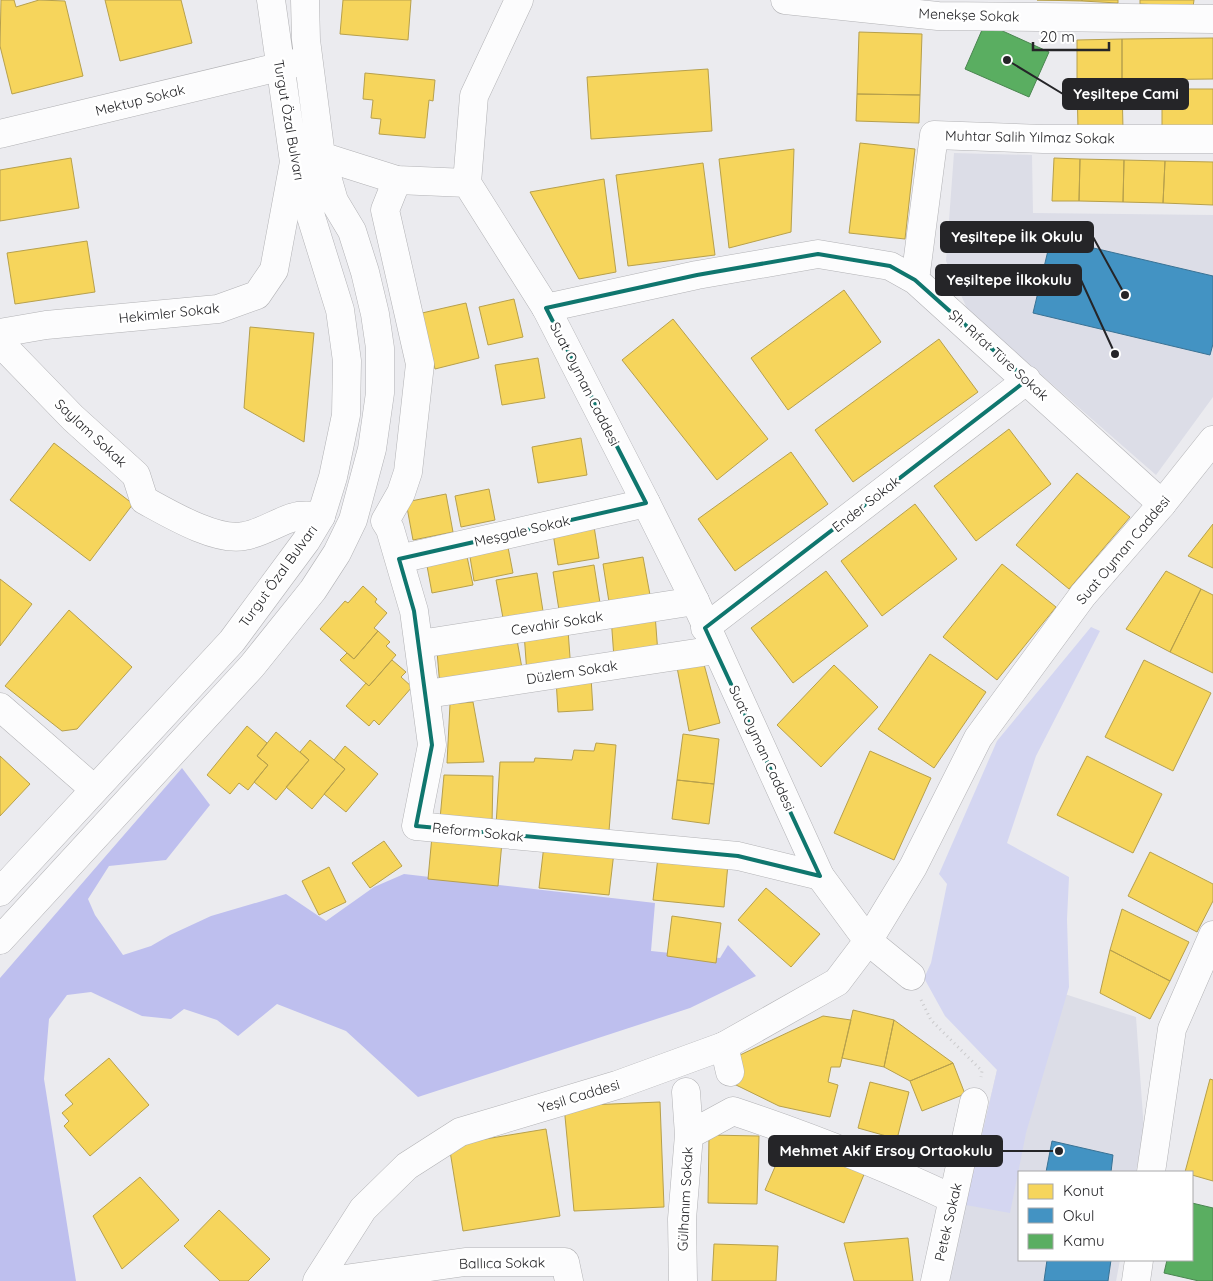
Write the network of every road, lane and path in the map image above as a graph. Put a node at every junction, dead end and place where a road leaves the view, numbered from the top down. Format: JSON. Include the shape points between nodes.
{"nodes":[{"id":1,"x":271,"y":0,"type":"edge"},
{"id":2,"x":305,"y":0,"type":"edge"},
{"id":3,"x":519,"y":0,"type":"edge"},
{"id":4,"x":785,"y":0,"type":"edge"},
{"id":5,"x":1131,"y":9,"type":"edge"},
{"id":6,"x":1213,"y":20,"type":"edge"},
{"id":7,"x":308,"y":60,"type":"junction"},
{"id":8,"x":279,"y":66,"type":"junction"},
{"id":9,"x":0,"y":134,"type":"edge"},
{"id":10,"x":1213,"y":140,"type":"edge"},
{"id":11,"x":321,"y":156,"type":"junction"},
{"id":12,"x":294,"y":162,"type":"junction"},
{"id":13,"x":397,"y":180,"type":"junction"},
{"id":14,"x":466,"y":183,"type":"junction"},
{"id":15,"x":915,"y":280,"type":"junction"},
{"id":16,"x":546,"y":308,"type":"junction"},
{"id":17,"x":0,"y":333,"type":"edge"},
{"id":18,"x":0,"y":347,"type":"edge"},
{"id":19,"x":1027,"y":380,"type":"junction"},
{"id":20,"x":1213,"y":440,"type":"edge"},
{"id":21,"x":646,"y":503,"type":"junction"},
{"id":22,"x":1162,"y":504,"type":"junction"},
{"id":23,"x":321,"y":516,"type":"junction"},
{"id":24,"x":353,"y":520,"type":"junction"},
{"id":25,"x":385,"y":520,"type":"junction"},
{"id":26,"x":398,"y":559,"type":"junction"},
{"id":27,"x":695,"y":601,"type":"junction"},
{"id":28,"x":711,"y":639,"type":"junction"},
{"id":29,"x":420,"y":644,"type":"junction"},
{"id":30,"x":427,"y":694,"type":"junction"},
{"id":31,"x":0,"y":707,"type":"edge"},
{"id":32,"x":94,"y":789,"type":"junction"},
{"id":33,"x":820,"y":876,"type":"junction"},
{"id":34,"x":0,"y":892,"type":"edge"},
{"id":35,"x":1213,"y":935,"type":"edge"},
{"id":36,"x":0,"y":940,"type":"edge"},
{"id":37,"x":868,"y":941,"type":"junction"},
{"id":38,"x":911,"y":976,"type":"joint"},
{"id":39,"x":686,"y":1092,"type":"dead end"},
{"id":40,"x":974,"y":1102,"type":"joint"},
{"id":41,"x":689,"y":1135,"type":"junction"},
{"id":42,"x":1152,"y":1171,"type":"edge"},
{"id":43,"x":953,"y":1199,"type":"junction"},
{"id":44,"x":1139,"y":1261,"type":"edge"},
{"id":45,"x":317,"y":1281,"type":"edge"},
{"id":46,"x":330,"y":1281,"type":"edge"},
{"id":47,"x":569,"y":1281,"type":"edge"},
{"id":48,"x":683,"y":1281,"type":"edge"},
{"id":49,"x":934,"y":1281,"type":"edge"},
{"id":50,"x":1136,"y":1281,"type":"edge"}],
"edges":[{"from":1,"to":8,"type":"street","name":"Turgut Özal Bulvarı"},
{"from":2,"to":7,"type":"street","name":"Turgut Özal Bulvarı"},
{"from":3,"to":14,"type":"street","via":[[474,96]]},
{"from":4,"to":5,"type":"street","name":"Menekşe Sokak","via":[[938,16]]},
{"from":5,"to":6,"type":"street","name":"Menekşe Sokak"},
{"from":7,"to":8,"type":"street","name":"Mektup Sokak"},
{"from":7,"to":11,"type":"street","name":"Turgut Özal Bulvarı"},
{"from":8,"to":9,"type":"street","name":"Mektup Sokak"},
{"from":8,"to":12,"type":"street","name":"Turgut Özal Bulvarı"},
{"from":10,"to":15,"type":"street","name":"Muhtar Salih Yılmaz Sokak","via":[[934,135]]},
{"from":11,"to":12,"type":"street"},
{"from":11,"to":13,"type":"street","name":"Turgut Özal Bulvarı"},
{"from":11,"to":24,"type":"street","name":"Turgut Özal Bulvarı","via":[[334,201],[352,231],[365,272],[380,348],[380,393],[373,440]]},
{"from":12,"to":17,"type":"street","name":"Hekimler Sokak","via":[[274,270],[257,295],[218,309],[46,325]]},
{"from":12,"to":23,"type":"street","name":"Turgut Özal Bulvarı","via":[[340,310],[347,361],[346,416]]},
{"from":13,"to":14,"type":"street","name":"Turgut Özal Bulvarı"},
{"from":13,"to":25,"type":"street","via":[[385,210],[420,364],[408,472],[401,493]]},
{"from":14,"to":16,"type":"street","name":"Suat Oyman Caddesi"},
{"from":15,"to":16,"type":"street","name":"Şh. Rıfat Türe Sokak","via":[[890,266],[818,254],[697,275]]},
{"from":15,"to":19,"type":"street","name":"Şh. Rıfat Türe Sokak"},
{"from":16,"to":21,"type":"street","name":"Suat Oyman Caddesi"},
{"from":18,"to":23,"type":"street","name":"Saylam Sokak","via":[[8,351],[73,418],[136,475],[144,500],[174,517],[211,532],[242,537],[295,516]]},
{"from":19,"to":22,"type":"street","name":"Şh. Rıfat Türe Sokak"},
{"from":19,"to":28,"type":"street","name":"Ender Sokak"},
{"from":20,"to":22,"type":"street","name":"Suat Oyman Caddesi"},
{"from":21,"to":26,"type":"street","name":"Meşgale Sokak"},
{"from":21,"to":27,"type":"street","name":"Suat Oyman Caddesi"},
{"from":22,"to":37,"type":"street","name":"Suat Oyman Caddesi","via":[[1083,595],[978,738],[913,867]]},
{"from":23,"to":32,"type":"street","name":"Turgut Özal Bulvarı","via":[[306,542],[232,641]]},
{"from":24,"to":25,"type":"street"},
{"from":24,"to":36,"type":"street","name":"Turgut Özal Bulvarı","via":[[338,553],[313,590],[252,666]]},
{"from":25,"to":26,"type":"street","name":"Reform Sokak"},
{"from":26,"to":29,"type":"street","name":"Reform Sokak"},
{"from":27,"to":28,"type":"street","name":"Suat Oyman Caddesi"},
{"from":27,"to":29,"type":"street","name":"Cevahir Sokak"},
{"from":28,"to":30,"type":"street","name":"Düzlem Sokak"},
{"from":28,"to":33,"type":"street","name":"Suat Oyman Caddesi"},
{"from":29,"to":30,"type":"street","name":"Reform Sokak"},
{"from":30,"to":33,"type":"street","name":"Reform Sokak","via":[[432,745],[416,826],[738,856]]},
{"from":31,"to":32,"type":"street"},
{"from":32,"to":34,"type":"street","name":"Turgut Özal Bulvarı"},
{"from":33,"to":37,"type":"street","name":"Suat Oyman Caddesi"},
{"from":35,"to":42,"type":"street","via":[[1172,1029]]},
{"from":37,"to":38,"type":"street"},
{"from":37,"to":45,"type":"street","name":"Yeşil Caddesi","via":[[837,982],[726,1059],[617,1085],[460,1132],[407,1166],[362,1209]]},
{"from":38,"to":40,"type":"path","via":[[931,1020],[982,1071]]},
{"from":39,"to":41,"type":"street"},
{"from":40,"to":43,"type":"street","name":"Petek Sokak"},
{"from":41,"to":43,"type":"street","name":"Gülhanım Sokak","via":[[733,1111],[906,1176]]},
{"from":41,"to":48,"type":"street","name":"Gülhanım Sokak","via":[[682,1219]]},
{"from":43,"to":49,"type":"street","name":"Petek Sokak"},
{"from":44,"to":50,"type":"street"},
{"from":46,"to":47,"type":"street","name":"Ballıca Sokak","via":[[465,1262],[565,1262]]}]}
